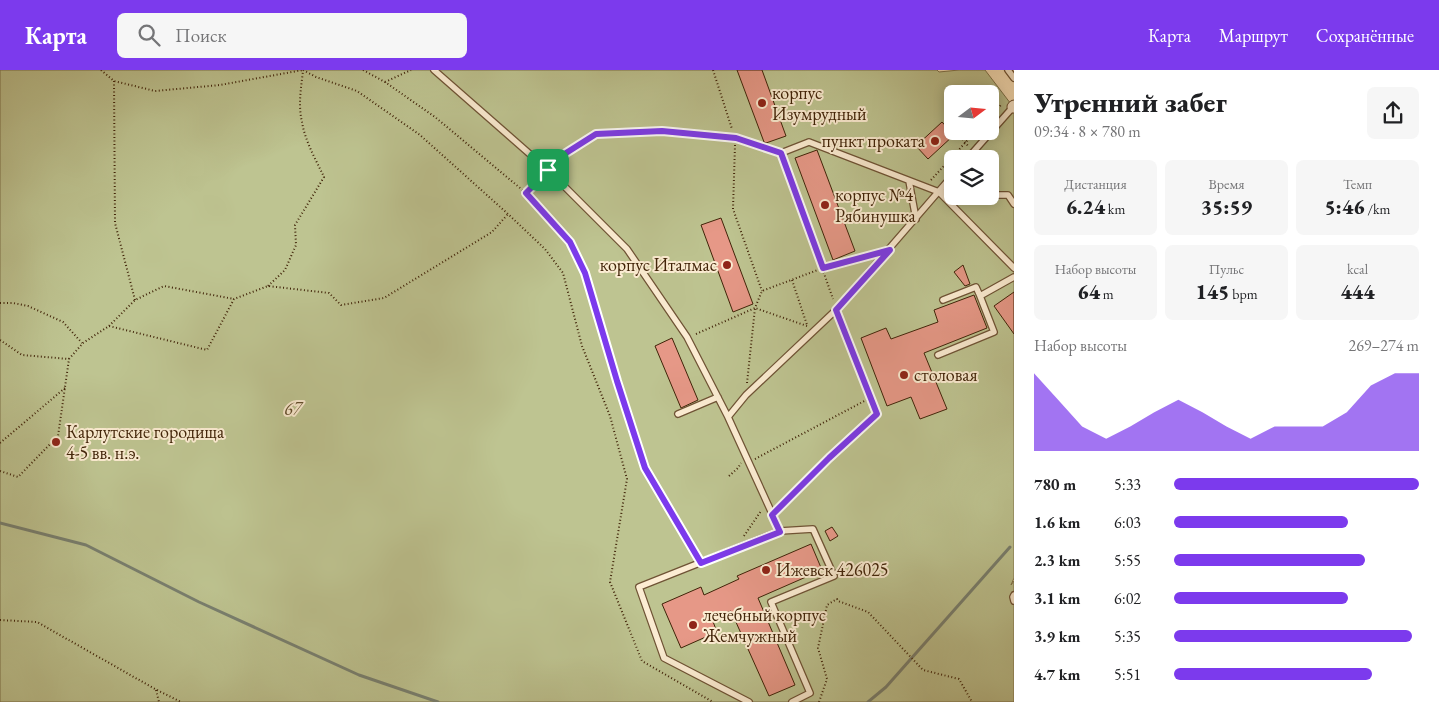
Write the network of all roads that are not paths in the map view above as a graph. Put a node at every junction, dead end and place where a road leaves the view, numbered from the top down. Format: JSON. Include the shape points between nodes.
{"nodes":[{"id":1,"x":434,"y":70,"type":"edge"},
{"id":2,"x":1008,"y":70,"type":"edge"},
{"id":3,"x":1014,"y":78,"type":"edge"},
{"id":4,"x":1011,"y":104,"type":"edge"},
{"id":5,"x":974,"y":150,"type":"edge"},
{"id":6,"x":548,"y":170,"type":"junction"},
{"id":7,"x":909,"y":181,"type":"junction"},
{"id":8,"x":944,"y":186,"type":"edge"},
{"id":9,"x":939,"y":192,"type":"junction"},
{"id":10,"x":944,"y":192,"type":"edge"},
{"id":11,"x":999,"y":195,"type":"edge"},
{"id":12,"x":1014,"y":204,"type":"edge"},
{"id":13,"x":916,"y":219,"type":"junction"},
{"id":14,"x":1014,"y":268,"type":"edge"},
{"id":15,"x":1014,"y":277,"type":"edge"},
{"id":16,"x":980,"y":296,"type":"junction"},
{"id":17,"x":943,"y":300,"type":"dead end"},
{"id":18,"x":938,"y":354,"type":"dead end"},
{"id":19,"x":718,"y":397,"type":"junction"},
{"id":20,"x":678,"y":414,"type":"dead end"},
{"id":21,"x":728,"y":417,"type":"junction"},
{"id":22,"x":780,"y":532,"type":"junction"},
{"id":23,"x":1014,"y":595,"type":"edge"},
{"id":24,"x":1014,"y":601,"type":"edge"},
{"id":25,"x":748,"y":702,"type":"edge"},
{"id":26,"x":792,"y":702,"type":"edge"}],
"edges":[{"from":1,"to":6,"type":"lane"},
{"from":2,"to":3,"type":"lane"},
{"from":4,"to":5,"type":"lane"},
{"from":6,"to":7,"type":"lane","via":[[566,153],[596,134],[662,131],[736,138],[781,153],[809,142]]},
{"from":6,"to":19,"type":"lane","via":[[627,249],[687,337]]},
{"from":7,"to":9,"type":"lane"},
{"from":7,"to":13,"type":"lane"},
{"from":8,"to":9,"type":"lane"},
{"from":9,"to":10,"type":"lane"},
{"from":9,"to":13,"type":"lane"},
{"from":9,"to":14,"type":"lane"},
{"from":11,"to":12,"type":"lane","via":[[1008,195]]},
{"from":13,"to":21,"type":"lane","via":[[836,310],[746,395]]},
{"from":15,"to":16,"type":"lane"},
{"from":16,"to":17,"type":"lane","via":[[976,287]]},
{"from":16,"to":18,"type":"lane","via":[[994,332]]},
{"from":19,"to":20,"type":"lane"},
{"from":19,"to":21,"type":"lane"},
{"from":21,"to":22,"type":"lane"},
{"from":22,"to":25,"type":"lane","via":[[639,587],[664,658]]},
{"from":22,"to":26,"type":"lane","via":[[813,529],[834,576],[771,602],[810,693]]},
{"from":23,"to":24,"type":"lane"}]}
